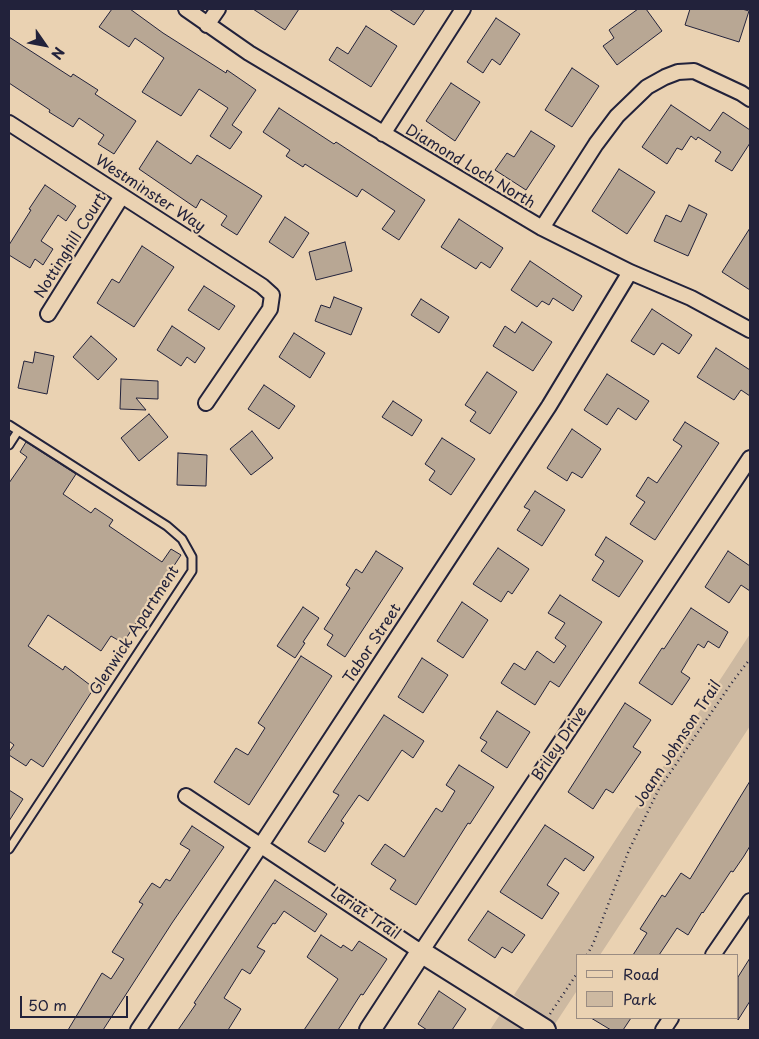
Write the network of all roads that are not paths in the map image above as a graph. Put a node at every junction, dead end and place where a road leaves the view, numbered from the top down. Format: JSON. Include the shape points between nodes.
{"nodes":[{"id":1,"x":186,"y":9,"type":"edge"},
{"id":2,"x":218,"y":9,"type":"edge"},
{"id":3,"x":463,"y":9,"type":"edge"},
{"id":4,"x":207,"y":25,"type":"junction"},
{"id":5,"x":750,"y":98,"type":"edge"},
{"id":6,"x":9,"y":123,"type":"edge"},
{"id":7,"x":383,"y":134,"type":"junction"},
{"id":8,"x":122,"y":196,"type":"junction"},
{"id":9,"x":542,"y":228,"type":"junction"},
{"id":10,"x":630,"y":272,"type":"junction"},
{"id":11,"x":48,"y":314,"type":"dead end"},
{"id":12,"x":750,"y":330,"type":"edge"},
{"id":13,"x":206,"y":403,"type":"dead end"},
{"id":14,"x":9,"y":425,"type":"edge"},
{"id":15,"x":18,"y":431,"type":"junction"},
{"id":16,"x":9,"y":445,"type":"edge"},
{"id":17,"x":750,"y":458,"type":"edge"},
{"id":18,"x":186,"y":796,"type":"dead end"},
{"id":19,"x":261,"y":845,"type":"junction"},
{"id":20,"x":9,"y":849,"type":"edge"},
{"id":21,"x":750,"y":901,"type":"edge"},
{"id":22,"x":421,"y":952,"type":"junction"},
{"id":23,"x":714,"y":954,"type":"edge"},
{"id":24,"x":670,"y":1019,"type":"edge"},
{"id":25,"x":138,"y":1030,"type":"edge"},
{"id":26,"x":370,"y":1030,"type":"edge"},
{"id":27,"x":545,"y":1030,"type":"edge"},
{"id":28,"x":663,"y":1030,"type":"edge"}],
"edges":[{"from":1,"to":4,"type":"street","name":"Diamond Loch North"},
{"from":2,"to":4,"type":"street"},
{"from":3,"to":7,"type":"street"},
{"from":4,"to":7,"type":"street","name":"Diamond Loch North"},
{"from":5,"to":9,"type":"street","via":[[694,72],[678,72],[647,87],[617,116]]},
{"from":6,"to":8,"type":"street","name":"Westminster Way"},
{"from":7,"to":9,"type":"street","name":"Diamond Loch North"},
{"from":8,"to":11,"type":"street","name":"Nottinghill Court"},
{"from":8,"to":13,"type":"street","name":"Westminster Way","via":[[272,295],[270,309]]},
{"from":9,"to":10,"type":"street","name":"Diamond Loch North"},
{"from":10,"to":12,"type":"street","name":"Diamond Loch North","via":[[691,298]]},
{"from":10,"to":19,"type":"street","name":"Tabor Street","via":[[549,406]]},
{"from":14,"to":15,"type":"lane","name":"Glenwick Apartment"},
{"from":15,"to":16,"type":"lane"},
{"from":15,"to":20,"type":"lane","name":"Glenwick Apartment","via":[[182,538],[192,557],[192,571]]},
{"from":17,"to":22,"type":"street","name":"Briley Drive"},
{"from":18,"to":19,"type":"street","name":"Lariat Trail"},
{"from":19,"to":22,"type":"street","name":"Lariat Trail"},
{"from":19,"to":25,"type":"street","name":"Tabor Street"},
{"from":21,"to":23,"type":"street"},
{"from":22,"to":26,"type":"street","name":"Briley Drive"},
{"from":22,"to":27,"type":"street","name":"Lariat Trail"},
{"from":24,"to":28,"type":"street"}]}
